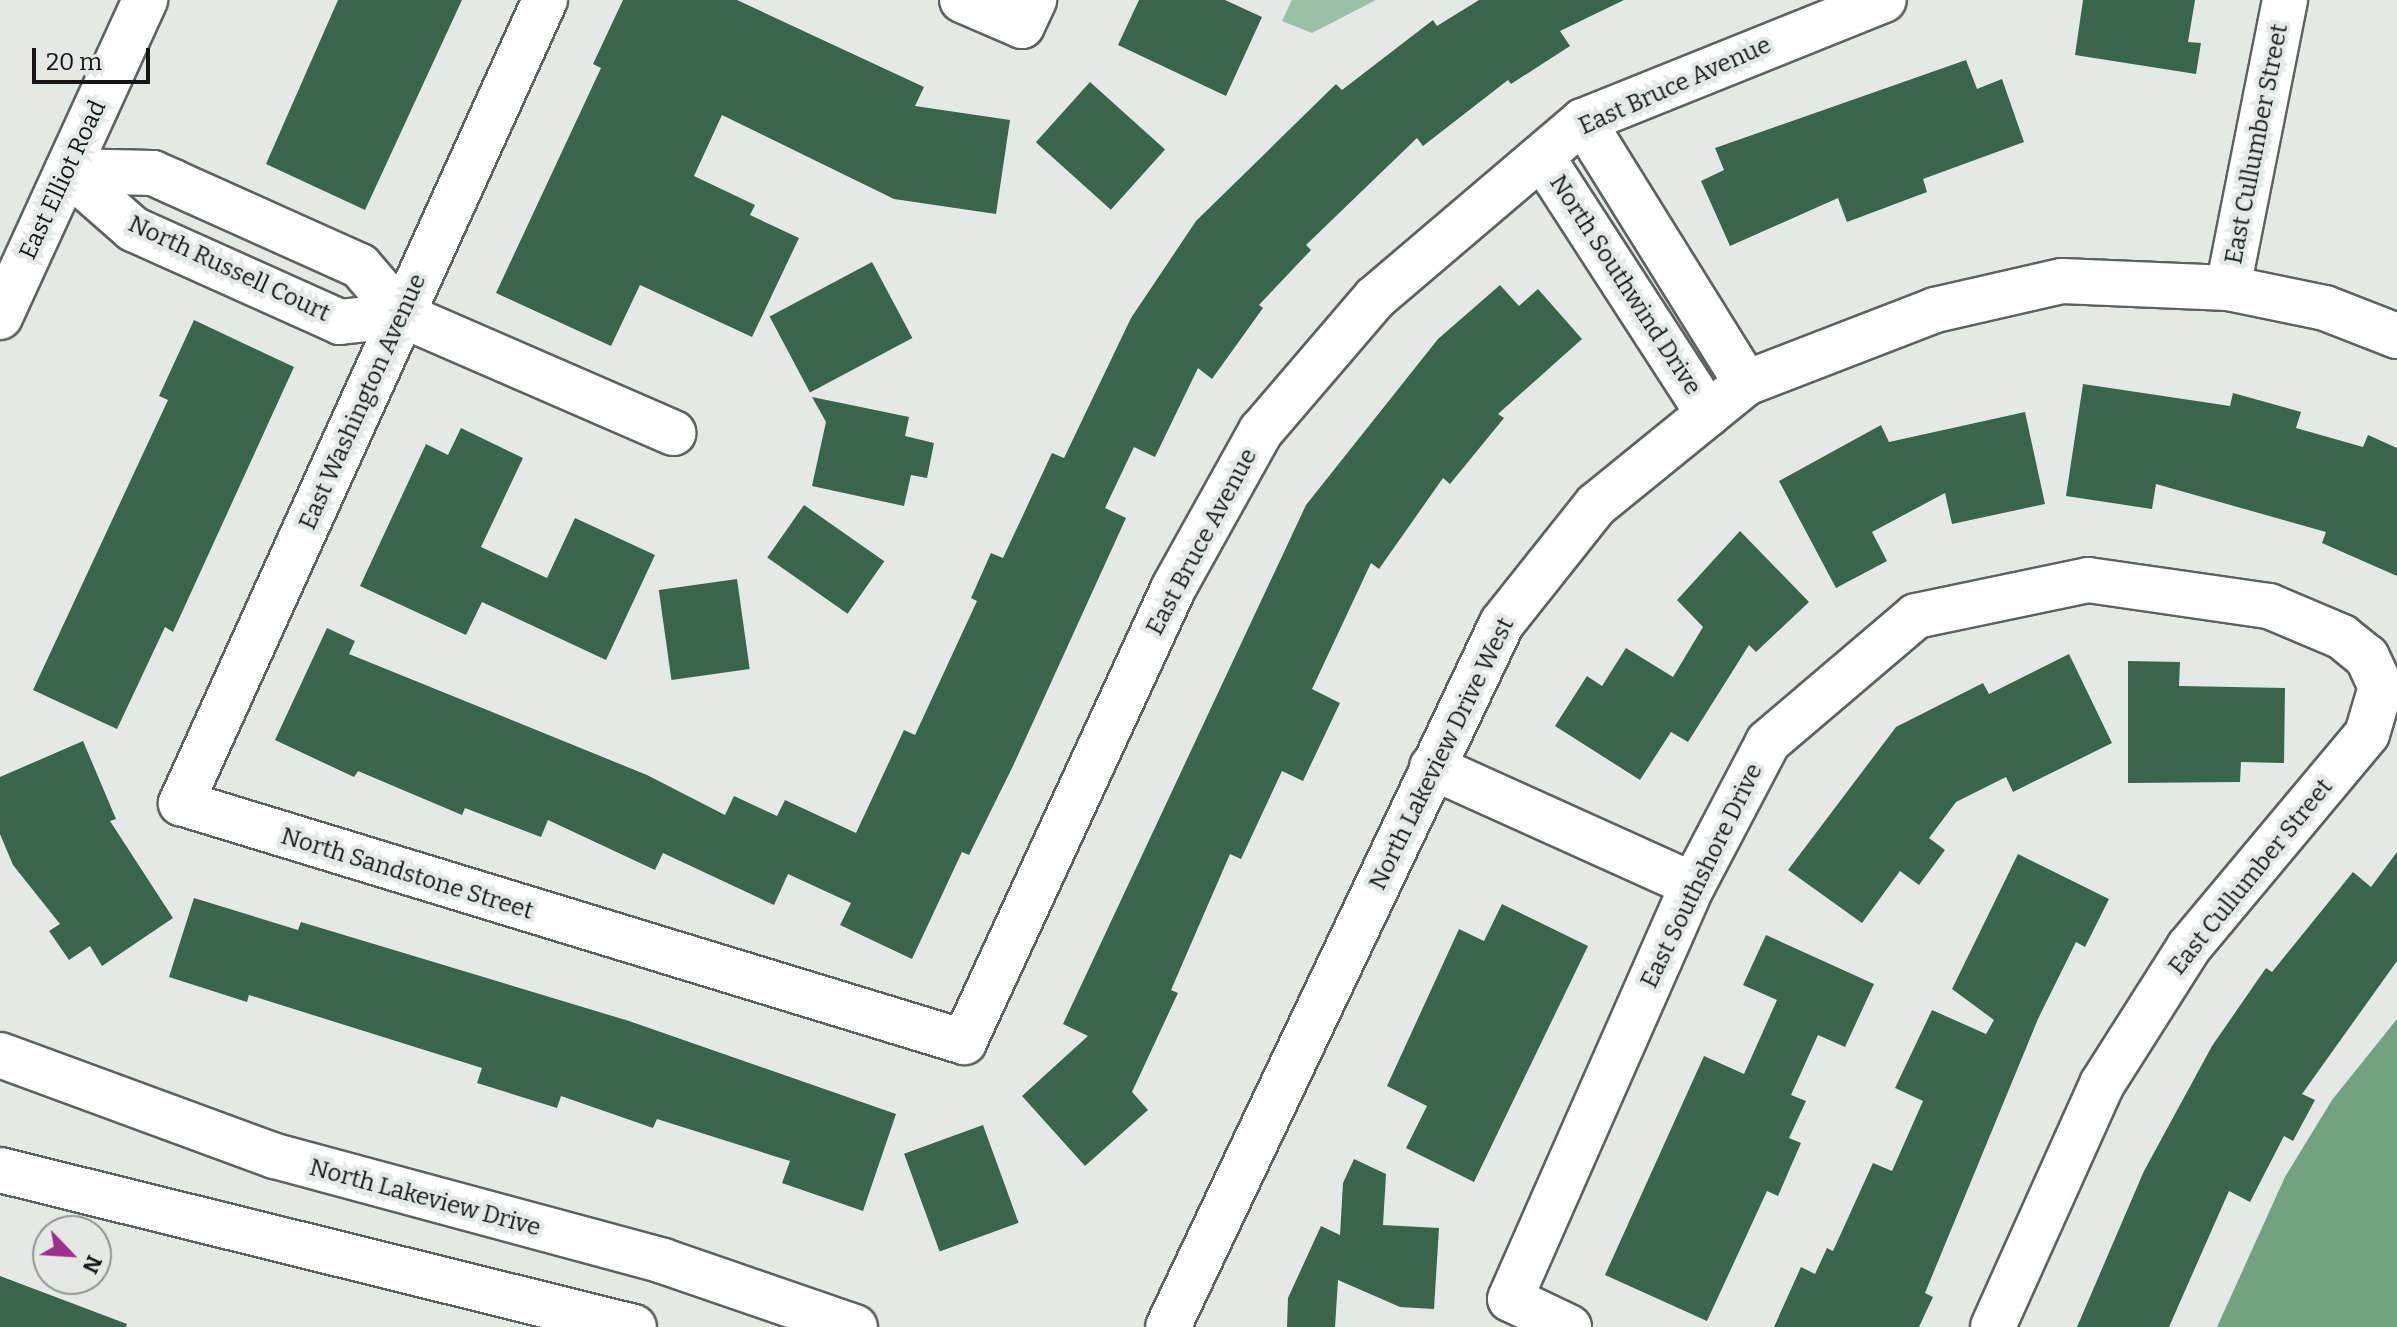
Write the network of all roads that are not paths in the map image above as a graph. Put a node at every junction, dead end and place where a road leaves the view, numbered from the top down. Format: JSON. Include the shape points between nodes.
{"nodes":[{"id":1,"x":145,"y":0,"type":"edge"},
{"id":2,"x":545,"y":0,"type":"edge"},
{"id":3,"x":962,"y":0,"type":"edge"},
{"id":4,"x":1884,"y":0,"type":"edge"},
{"id":5,"x":2285,"y":0,"type":"edge"},
{"id":6,"x":1028,"y":13,"type":"edge"},
{"id":7,"x":1583,"y":121,"type":"junction"},
{"id":8,"x":1542,"y":157,"type":"junction"},
{"id":9,"x":67,"y":171,"type":"junction"},
{"id":10,"x":2228,"y":288,"type":"junction"},
{"id":11,"x":402,"y":315,"type":"junction"},
{"id":12,"x":0,"y":317,"type":"edge"},
{"id":13,"x":2397,"y":336,"type":"edge"},
{"id":14,"x":1746,"y":383,"type":"junction"},
{"id":15,"x":1708,"y":414,"type":"junction"},
{"id":16,"x":674,"y":433,"type":"dead end"},
{"id":17,"x":2381,"y":687,"type":"joint"},
{"id":18,"x":1432,"y":767,"type":"junction"},
{"id":19,"x":181,"y":803,"type":"joint"},
{"id":20,"x":1693,"y":885,"type":"junction"},
{"id":21,"x":632,"y":945,"type":"joint"},
{"id":22,"x":0,"y":1055,"type":"edge"},
{"id":23,"x":0,"y":1170,"type":"edge"},
{"id":24,"x":634,"y":1327,"type":"edge"},
{"id":25,"x":855,"y":1327,"type":"edge"},
{"id":26,"x":1168,"y":1327,"type":"edge"},
{"id":27,"x":1569,"y":1327,"type":"edge"},
{"id":28,"x":1993,"y":1327,"type":"edge"}],
"edges":[{"from":1,"to":9,"type":"street","name":"East Elliot Road"},
{"from":2,"to":11,"type":"street","name":"East Washington Avenue"},
{"from":3,"to":6,"type":"street"},
{"from":4,"to":7,"type":"street","name":"East Bruce Avenue"},
{"from":5,"to":10,"type":"street","name":"East Cullumber Street"},
{"from":7,"to":8,"type":"street","name":"East Bruce Avenue"},
{"from":7,"to":14,"type":"street","name":"North Southwind Drive"},
{"from":8,"to":15,"type":"street","name":"North Southwind Drive"},
{"from":8,"to":21,"type":"street","name":"East Bruce Avenue","via":[[1375,298],[1261,431],[1174,587],[964,1042]]},
{"from":9,"to":11,"type":"street","name":"North Russell Court","via":[[133,229],[340,322]]},
{"from":9,"to":11,"type":"street","name":"North Russell Court","via":[[153,173],[360,266]]},
{"from":9,"to":12,"type":"street","name":"East Elliot Road"},
{"from":10,"to":13,"type":"street","name":"North Lakeview Drive West","via":[[2325,308]]},
{"from":10,"to":14,"type":"street","name":"North Lakeview Drive West","via":[[2062,281],[1935,310]]},
{"from":11,"to":16,"type":"street","name":"North Russell Court"},
{"from":11,"to":19,"type":"street","name":"East Washington Avenue"},
{"from":14,"to":15,"type":"street","name":"North Lakeview Drive West"},
{"from":15,"to":18,"type":"street","name":"North Lakeview Drive West","via":[[1596,505],[1502,623]]},
{"from":17,"to":20,"type":"street","name":"East Southshore Drive","via":[[2376,670],[2355,645],[2269,606],[2088,580],[1916,616],[1768,742]]},
{"from":17,"to":28,"type":"street","name":"East Cullumber Street","via":[[2367,734],[2189,947],[2102,1084]]},
{"from":18,"to":20,"type":"street"},
{"from":18,"to":26,"type":"street","name":"North Lakeview Drive West"},
{"from":19,"to":21,"type":"street","name":"North Sandstone Street"},
{"from":20,"to":27,"type":"street","name":"East Southshore Drive","via":[[1510,1299]]},
{"from":22,"to":25,"type":"street","name":"North Lakeview Drive","via":[[288,1160],[663,1261]]},
{"from":23,"to":24,"type":"street"}]}
